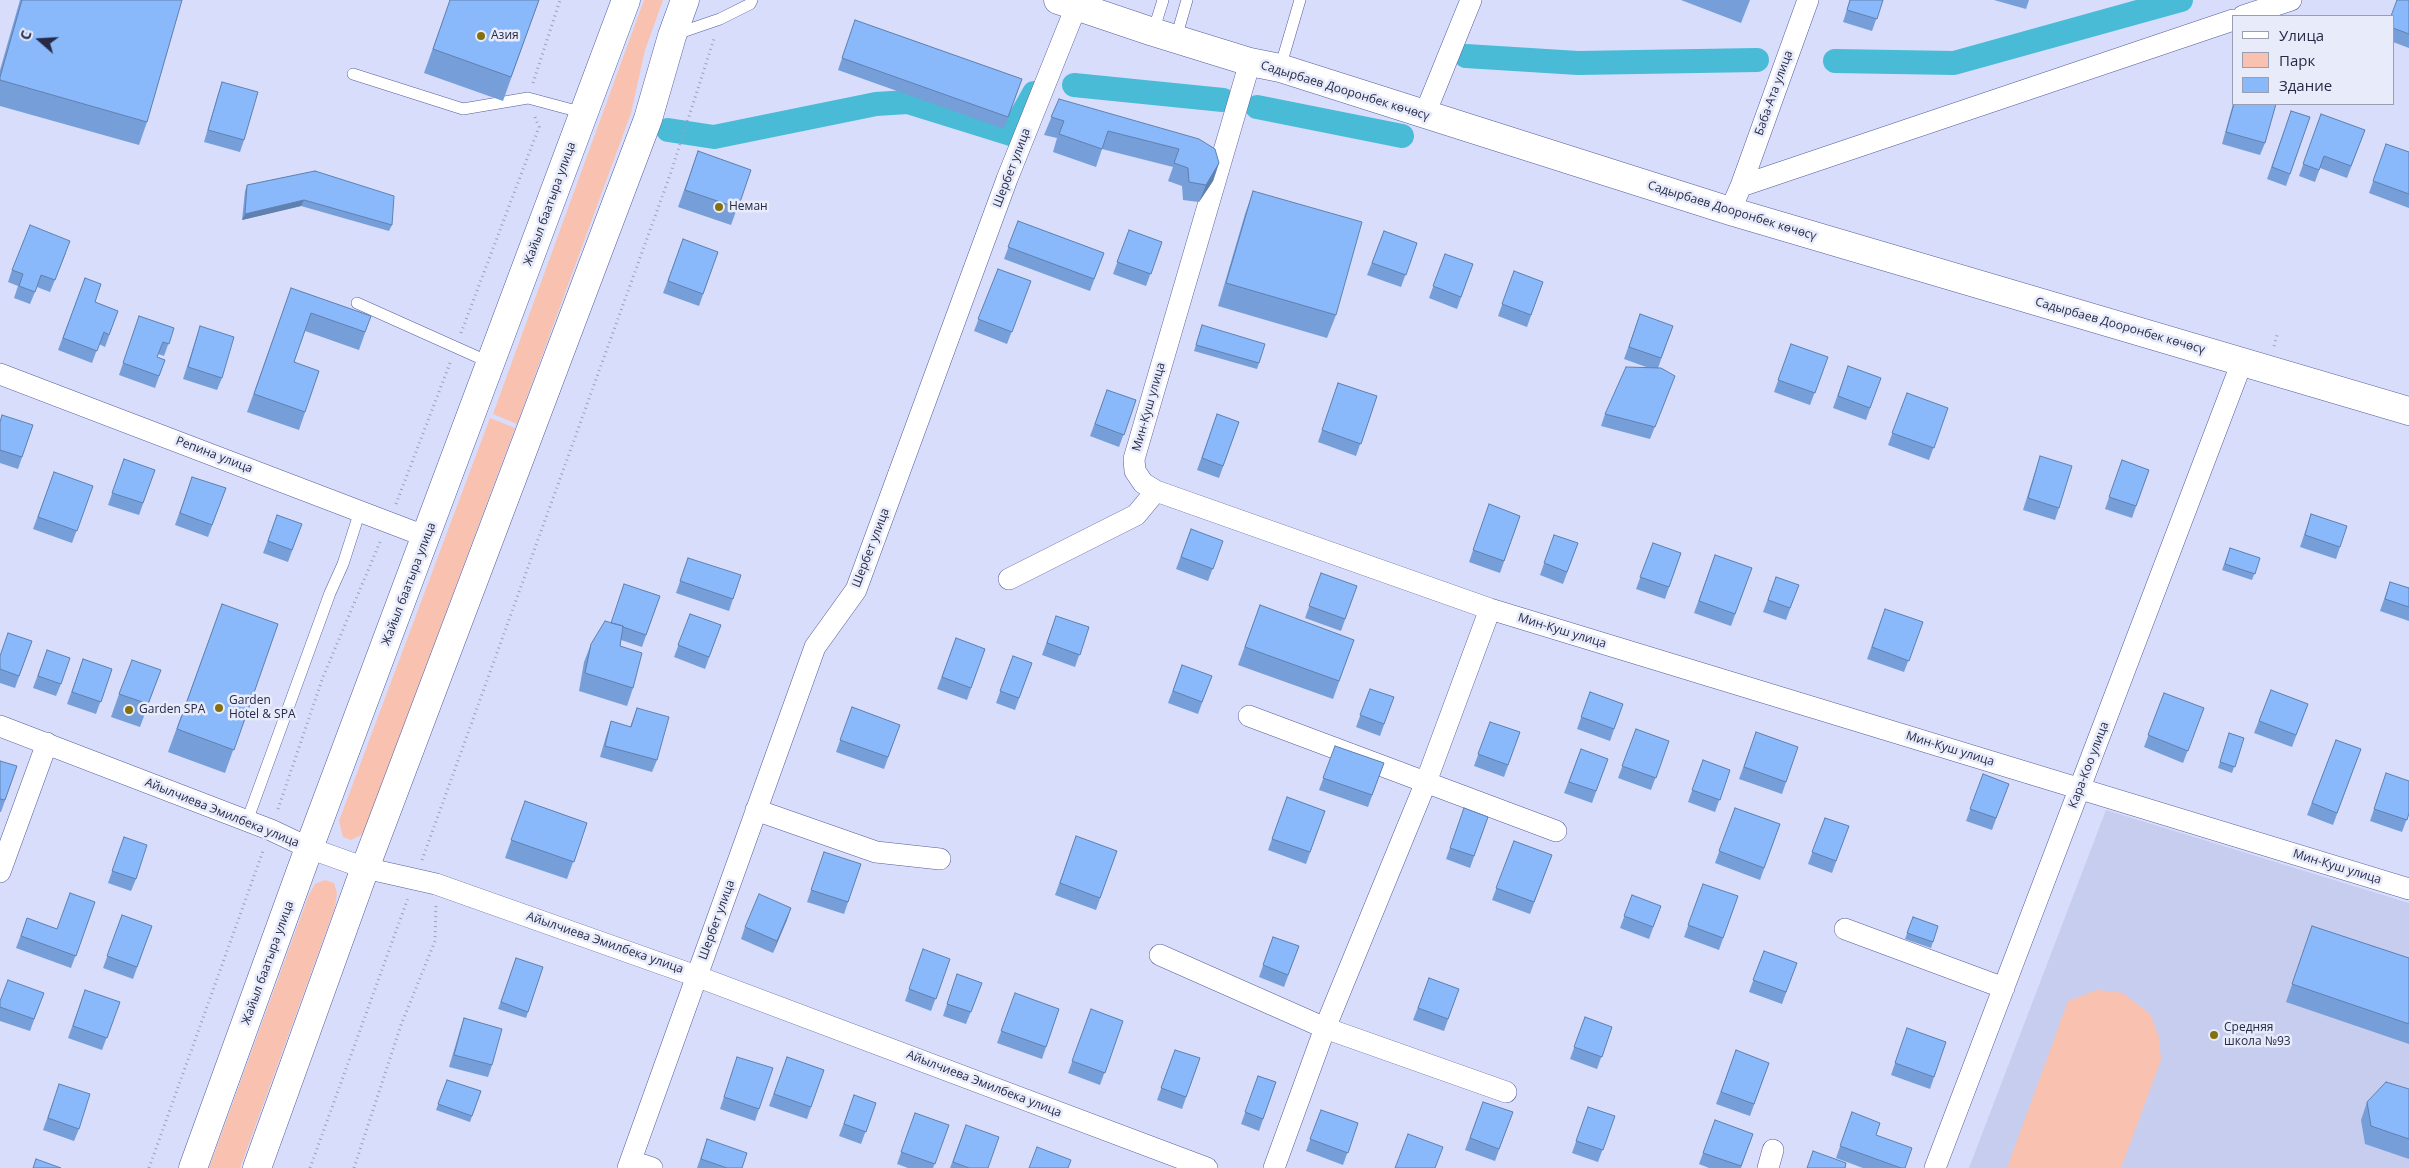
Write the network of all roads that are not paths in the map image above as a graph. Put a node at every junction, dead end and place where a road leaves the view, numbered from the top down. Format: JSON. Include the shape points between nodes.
{"nodes":[{"id":1,"x":626,"y":0,"type":"edge"},
{"id":2,"x":685,"y":0,"type":"edge"},
{"id":3,"x":752,"y":0,"type":"edge"},
{"id":4,"x":1163,"y":0,"type":"edge"},
{"id":5,"x":1187,"y":0,"type":"edge"},
{"id":6,"x":1300,"y":0,"type":"edge"},
{"id":7,"x":1471,"y":0,"type":"edge"},
{"id":8,"x":1808,"y":0,"type":"edge"},
{"id":9,"x":2291,"y":0,"type":"edge"},
{"id":10,"x":1079,"y":4,"type":"edge"},
{"id":11,"x":2246,"y":15,"type":"edge"},
{"id":12,"x":2232,"y":20,"type":"edge"},
{"id":13,"x":1165,"y":35,"type":"junction"},
{"id":14,"x":672,"y":36,"type":"junction"},
{"id":15,"x":1250,"y":62,"type":"junction"},
{"id":16,"x":1280,"y":68,"type":"junction"},
{"id":17,"x":352,"y":74,"type":"dead end"},
{"id":18,"x":584,"y":113,"type":"junction"},
{"id":19,"x":1424,"y":116,"type":"junction"},
{"id":20,"x":1741,"y":186,"type":"junction"},
{"id":21,"x":1730,"y":212,"type":"junction"},
{"id":22,"x":357,"y":303,"type":"dead end"},
{"id":23,"x":2242,"y":362,"type":"junction"},
{"id":24,"x":491,"y":364,"type":"junction"},
{"id":25,"x":0,"y":374,"type":"edge"},
{"id":26,"x":2409,"y":411,"type":"edge"},
{"id":27,"x":1156,"y":491,"type":"junction"},
{"id":28,"x":360,"y":510,"type":"junction"},
{"id":29,"x":427,"y":536,"type":"junction"},
{"id":30,"x":1009,"y":579,"type":"dead end"},
{"id":31,"x":1490,"y":609,"type":"junction"},
{"id":32,"x":1248,"y":716,"type":"dead end"},
{"id":33,"x":0,"y":726,"type":"edge"},
{"id":34,"x":47,"y":743,"type":"junction"},
{"id":35,"x":1426,"y":782,"type":"junction"},
{"id":36,"x":2080,"y":788,"type":"junction"},
{"id":37,"x":756,"y":810,"type":"junction"},
{"id":38,"x":247,"y":821,"type":"junction"},
{"id":39,"x":1556,"y":831,"type":"dead end"},
{"id":40,"x":309,"y":848,"type":"junction"},
{"id":41,"x":940,"y":859,"type":"dead end"},
{"id":42,"x":365,"y":868,"type":"junction"},
{"id":43,"x":0,"y":872,"type":"edge"},
{"id":44,"x":2409,"y":889,"type":"edge"},
{"id":45,"x":1845,"y":930,"type":"dead end"},
{"id":46,"x":1160,"y":955,"type":"dead end"},
{"id":47,"x":696,"y":976,"type":"junction"},
{"id":48,"x":2004,"y":988,"type":"junction"},
{"id":49,"x":1325,"y":1028,"type":"junction"},
{"id":50,"x":1506,"y":1092,"type":"dead end"},
{"id":51,"x":629,"y":1164,"type":"edge"},
{"id":52,"x":193,"y":1168,"type":"edge"},
{"id":53,"x":257,"y":1168,"type":"edge"},
{"id":54,"x":652,"y":1168,"type":"edge"},
{"id":55,"x":1207,"y":1168,"type":"edge"},
{"id":56,"x":1274,"y":1168,"type":"edge"},
{"id":57,"x":1935,"y":1168,"type":"edge"}],
"edges":[{"from":1,"to":18,"type":"main road","name":"Жайыл баатыра улица"},
{"from":2,"to":14,"type":"main road"},
{"from":3,"to":14,"type":"lane","via":[[720,19]]},
{"from":4,"to":13,"type":"lane"},
{"from":5,"to":13,"type":"lane"},
{"from":6,"to":16,"type":"lane"},
{"from":7,"to":19,"type":"street"},
{"from":8,"to":20,"type":"street","name":"Баба-Ата улица"},
{"from":9,"to":11,"type":"street"},
{"from":10,"to":13,"type":"main road","name":"Садырбаев Дооронбек көчөсү"},
{"from":10,"to":37,"type":"street","name":"Шербет улица","via":[[1007,179],[856,590],[815,647]]},
{"from":12,"to":20,"type":"street"},
{"from":13,"to":15,"type":"main road","name":"Садырбаев Дооронбек көчөсү"},
{"from":14,"to":42,"type":"main road","via":[[648,119]]},
{"from":15,"to":16,"type":"main road","name":"Садырбаев Дооронбек көчөсү"},
{"from":15,"to":27,"type":"street","name":"Мин-Куш улица","via":[[1134,459],[1135,471],[1142,483]]},
{"from":16,"to":19,"type":"main road","name":"Садырбаев Дооронбек көчөсү"},
{"from":17,"to":18,"type":"lane","via":[[463,110],[528,98]]},
{"from":18,"to":24,"type":"main road","name":"Жайыл баатыра улица"},
{"from":19,"to":21,"type":"main road","name":"Садырбаев Дооронбек көчөсү"},
{"from":20,"to":21,"type":"street","name":"Баба-Ата улица"},
{"from":21,"to":23,"type":"main road","name":"Садырбаев Дооронбек көчөсү"},
{"from":22,"to":24,"type":"lane"},
{"from":23,"to":26,"type":"main road","name":"Садырбаев Дооронбек көчөсү"},
{"from":23,"to":36,"type":"street","name":"Кара-Коо улица"},
{"from":24,"to":29,"type":"main road","name":"Жайыл баатыра улица"},
{"from":25,"to":28,"type":"street","name":"Репина улица"},
{"from":27,"to":30,"type":"street","via":[[1136,515]]},
{"from":27,"to":31,"type":"street","name":"Мин-Куш улица"},
{"from":28,"to":29,"type":"street","name":"Репина улица"},
{"from":28,"to":38,"type":"lane"},
{"from":29,"to":40,"type":"main road","name":"Жайыл баатыра улица"},
{"from":31,"to":35,"type":"street"},
{"from":31,"to":36,"type":"street","name":"Мин-Куш улица"},
{"from":32,"to":35,"type":"street"},
{"from":33,"to":34,"type":"street","name":"Айылчиева Эмилбека улица"},
{"from":34,"to":38,"type":"street","name":"Айылчиева Эмилбека улица"},
{"from":34,"to":43,"type":"street"},
{"from":35,"to":39,"type":"street"},
{"from":35,"to":49,"type":"street"},
{"from":36,"to":44,"type":"street","name":"Мин-Куш улица"},
{"from":36,"to":48,"type":"street","name":"Кара-Коо улица"},
{"from":37,"to":41,"type":"street","via":[[876,852]]},
{"from":37,"to":47,"type":"street","name":"Шербет улица"},
{"from":38,"to":40,"type":"street","name":"Айылчиева Эмилбека улица"},
{"from":40,"to":42,"type":"street","name":"Айылчиева Эмилбека улица"},
{"from":40,"to":52,"type":"main road","name":"Жайыл баатыра улица"},
{"from":42,"to":47,"type":"street","name":"Айылчиева Эмилбека улица","via":[[436,884]]},
{"from":42,"to":53,"type":"main road"},
{"from":45,"to":48,"type":"street"},
{"from":46,"to":49,"type":"street"},
{"from":47,"to":51,"type":"street","name":"Шербет улица"},
{"from":47,"to":55,"type":"street","name":"Айылчиева Эмилбека улица"},
{"from":48,"to":57,"type":"street","name":"Кара-Коо улица"},
{"from":49,"to":50,"type":"street"},
{"from":49,"to":56,"type":"street"},
{"from":51,"to":54,"type":"street"}]}
